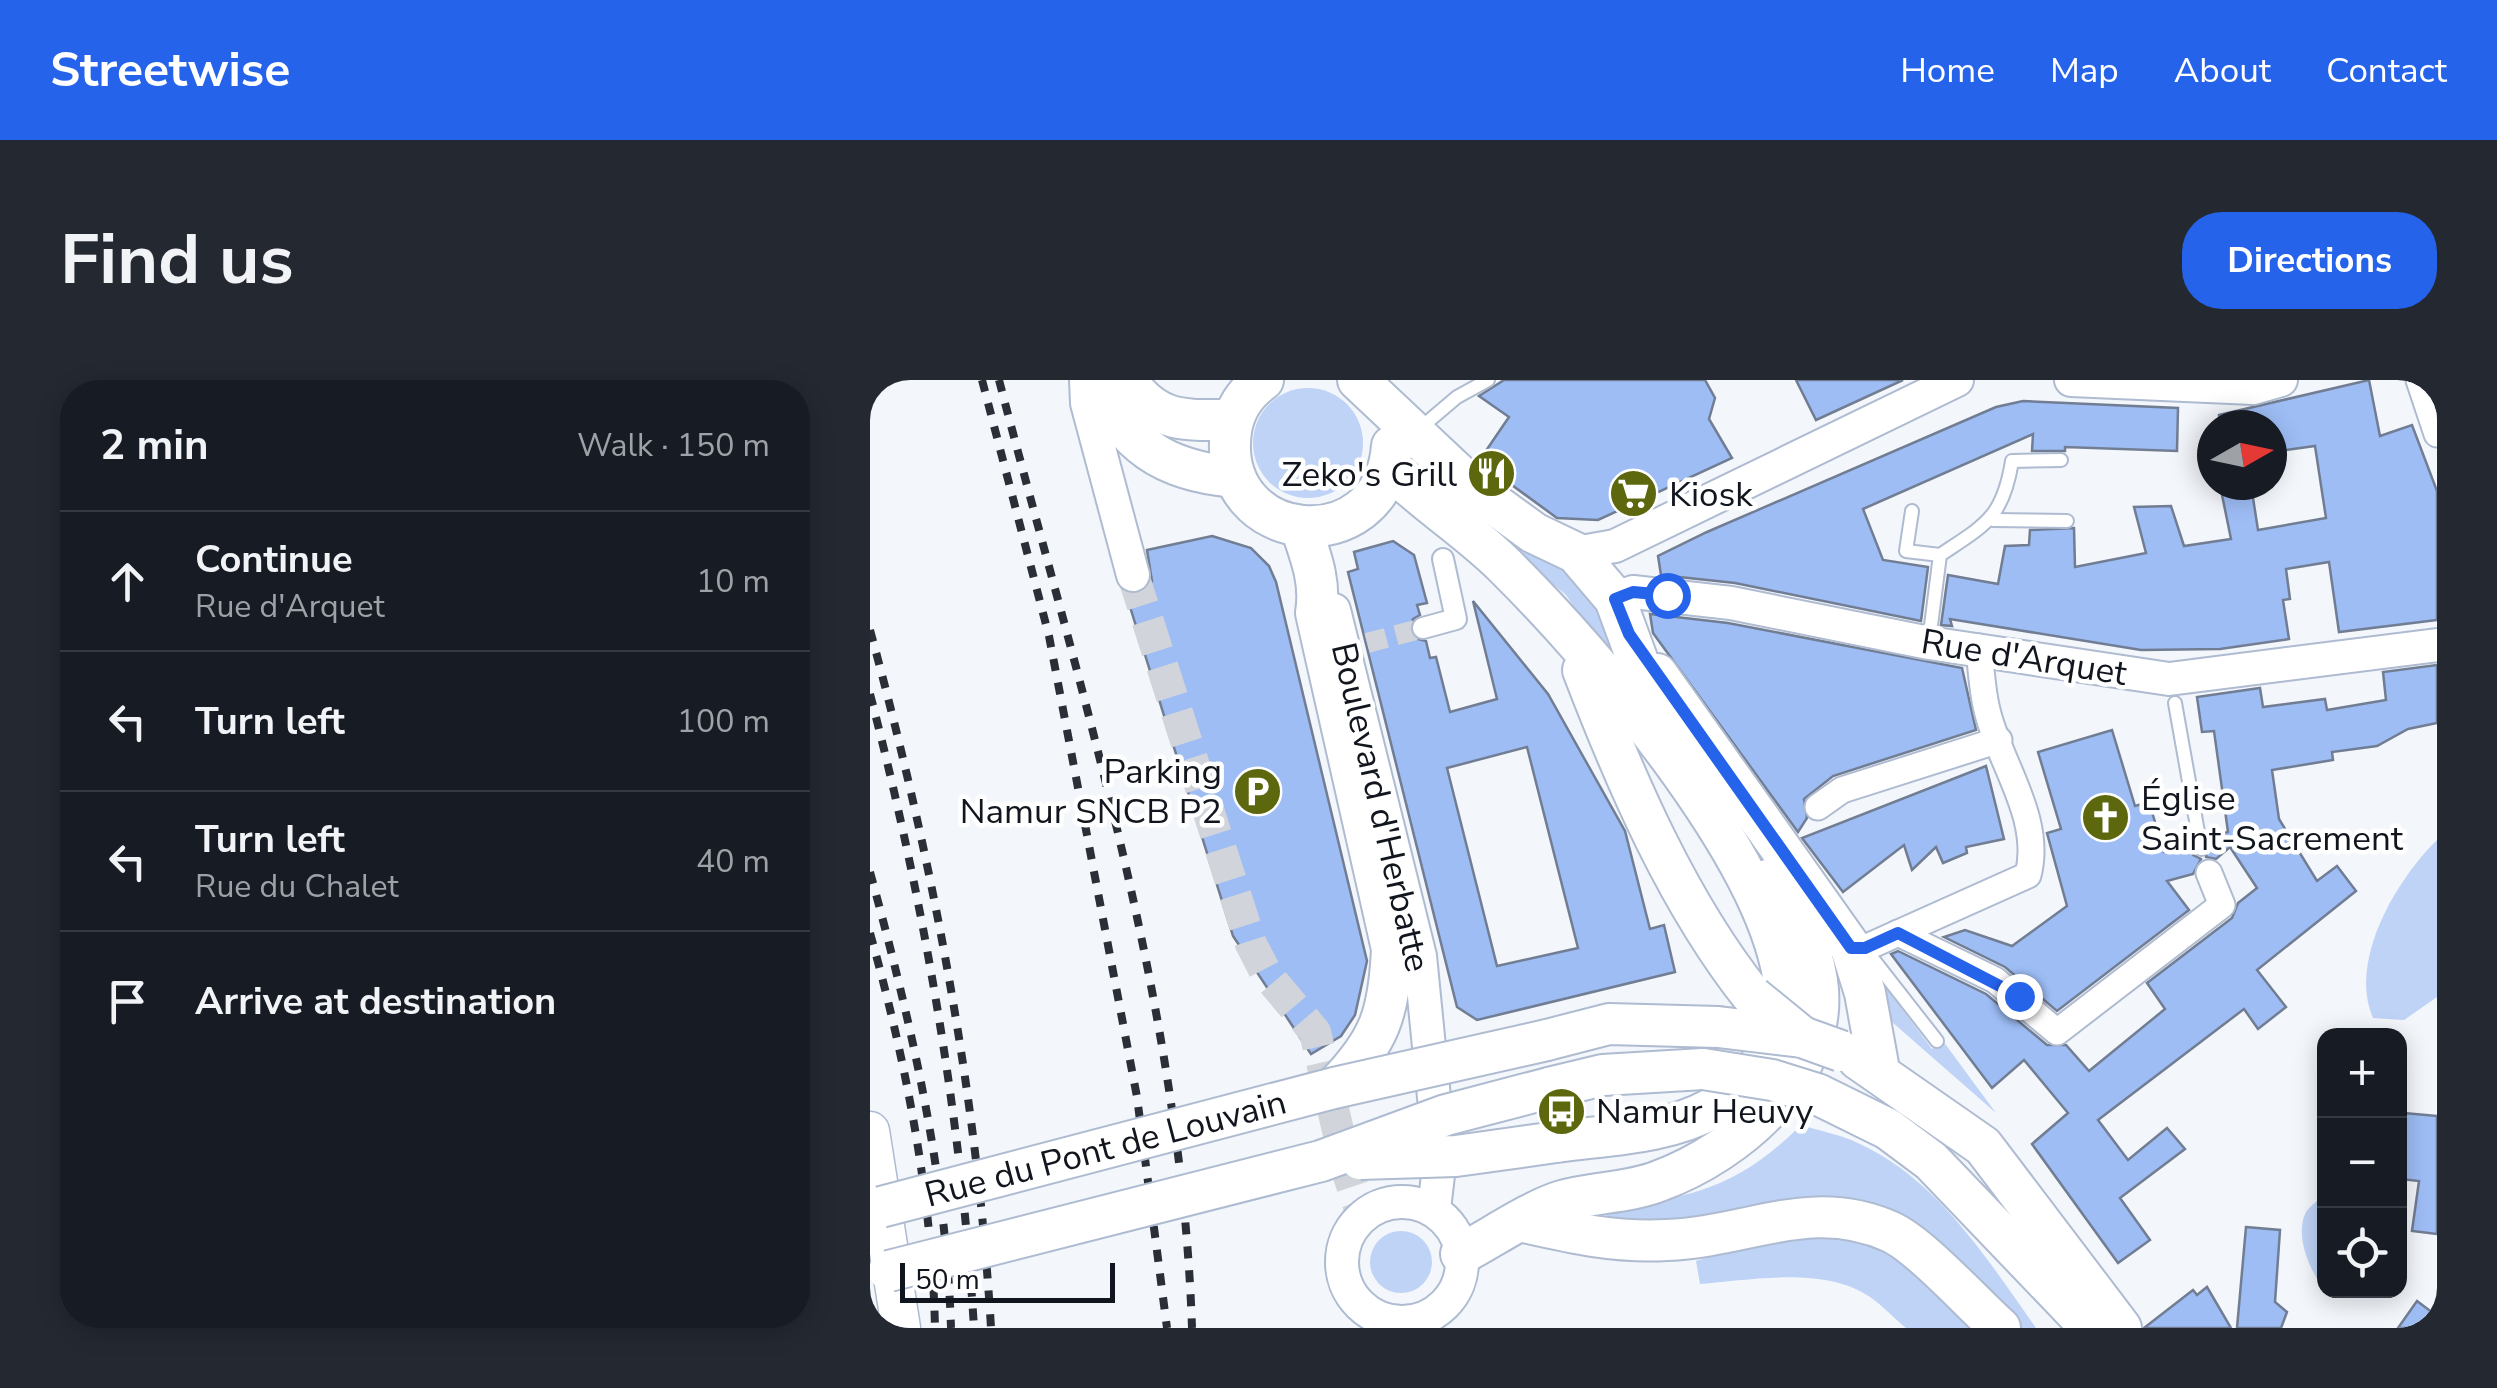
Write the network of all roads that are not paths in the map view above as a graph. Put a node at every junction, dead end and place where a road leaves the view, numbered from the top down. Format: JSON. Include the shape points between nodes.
{"nodes":[{"id":1,"x":1089,"y":380,"type":"edge"},
{"id":2,"x":1126,"y":380,"type":"edge"},
{"id":3,"x":1262,"y":380,"type":"edge"},
{"id":4,"x":1488,"y":380,"type":"edge"},
{"id":5,"x":1958,"y":380,"type":"edge"},
{"id":6,"x":2071,"y":380,"type":"edge"},
{"id":7,"x":2281,"y":380,"type":"edge"},
{"id":8,"x":2419,"y":380,"type":"edge"},
{"id":9,"x":1366,"y":386,"type":"edge"},
{"id":10,"x":1232,"y":420,"type":"junction"},
{"id":11,"x":2437,"y":434,"type":"edge"},
{"id":12,"x":1401,"y":451,"type":"junction"},
{"id":13,"x":2061,"y":460,"type":"dead end"},
{"id":14,"x":1235,"y":477,"type":"junction"},
{"id":15,"x":1912,"y":511,"type":"dead end"},
{"id":16,"x":1993,"y":520,"type":"junction"},
{"id":17,"x":2067,"y":521,"type":"dead end"},
{"id":18,"x":1301,"y":528,"type":"junction"},
{"id":19,"x":1635,"y":537,"type":"junction"},
{"id":20,"x":1576,"y":553,"type":"junction"},
{"id":21,"x":1940,"y":555,"type":"junction"},
{"id":22,"x":1443,"y":559,"type":"dead end"},
{"id":23,"x":1133,"y":575,"type":"tunnel mouth"},
{"id":24,"x":1319,"y":591,"type":"junction"},
{"id":25,"x":1622,"y":617,"type":"junction"},
{"id":26,"x":1423,"y":628,"type":"tunnel mouth"},
{"id":27,"x":1570,"y":638,"type":"junction"},
{"id":28,"x":1928,"y":644,"type":"junction"},
{"id":29,"x":2437,"y":646,"type":"edge"},
{"id":30,"x":1979,"y":648,"type":"junction"},
{"id":31,"x":2174,"y":702,"type":"dead end"},
{"id":32,"x":1998,"y":740,"type":"junction"},
{"id":33,"x":1676,"y":765,"type":"junction"},
{"id":34,"x":1818,"y":807,"type":"dead end"},
{"id":35,"x":1730,"y":848,"type":"junction"},
{"id":36,"x":2205,"y":861,"type":"joint"},
{"id":37,"x":1898,"y":933,"type":"junction"},
{"id":38,"x":1858,"y":948,"type":"junction"},
{"id":39,"x":1802,"y":1037,"type":"junction"},
{"id":40,"x":1937,"y":1042,"type":"dead end"},
{"id":41,"x":1879,"y":1070,"type":"junction"},
{"id":42,"x":1334,"y":1088,"type":"junction"},
{"id":43,"x":870,"y":1136,"type":"edge"},
{"id":44,"x":1321,"y":1160,"type":"junction"},
{"id":45,"x":874,"y":1209,"type":"edge"},
{"id":46,"x":1434,"y":1209,"type":"junction"},
{"id":47,"x":1524,"y":1222,"type":"junction"},
{"id":48,"x":1461,"y":1254,"type":"junction"},
{"id":49,"x":876,"y":1276,"type":"edge"},
{"id":50,"x":1377,"y":1322,"type":"edge"},
{"id":51,"x":1431,"y":1323,"type":"edge"},
{"id":52,"x":901,"y":1328,"type":"edge"},
{"id":53,"x":2000,"y":1328,"type":"edge"},
{"id":54,"x":2091,"y":1328,"type":"edge"},
{"id":55,"x":2121,"y":1328,"type":"edge"}],
"edges":[{"from":1,"to":14,"type":"main road","via":[[1143,449],[1190,472]]},
{"from":1,"to":23,"type":"street","via":[[1088,404]]},
{"from":2,"to":10,"type":"main road","via":[[1159,415]]},
{"from":3,"to":10,"type":"main road"},
{"from":4,"to":12,"type":"lane","via":[[1457,397]]},
{"from":5,"to":19,"type":"street"},
{"from":6,"to":7,"type":"street","via":[[2253,388]]},
{"from":8,"to":11,"type":"street"},
{"from":9,"to":12,"type":"main road","via":[[1392,448]]},
{"from":10,"to":14,"type":"main road","via":[[1228,449]]},
{"from":12,"to":18,"type":"main road","via":[[1362,509],[1337,523]]},
{"from":12,"to":20,"type":"main road"},
{"from":12,"to":27,"type":"main road"},
{"from":13,"to":16,"type":"lane","via":[[2012,461],[2007,493]]},
{"from":14,"to":18,"type":"main road","via":[[1252,504]]},
{"from":15,"to":21,"type":"lane","via":[[1906,550]]},
{"from":16,"to":17,"type":"lane"},
{"from":16,"to":21,"type":"lane"},
{"from":18,"to":24,"type":"main road"},
{"from":19,"to":20,"type":"street"},
{"from":19,"to":25,"type":"street"},
{"from":20,"to":25,"type":"main road"},
{"from":21,"to":28,"type":"lane"},
{"from":22,"to":26,"type":"street","via":[[1456,619]]},
{"from":24,"to":42,"type":"main road","via":[[1316,613],[1392,949],[1378,1038]]},
{"from":24,"to":46,"type":"street","name":"Boulevard d'Herbatte","via":[[1356,646],[1420,956],[1440,1158]]},
{"from":25,"to":28,"type":"street","name":"Rue d'Arquet","via":[[1633,592],[1731,602]]},
{"from":25,"to":33,"type":"main road"},
{"from":25,"to":38,"type":"main road"},
{"from":27,"to":33,"type":"main road"},
{"from":27,"to":39,"type":"main road","bridge":true,"via":[[1638,801],[1728,966],[1753,997]]},
{"from":28,"to":30,"type":"street","name":"Rue d'Arquet"},
{"from":29,"to":30,"type":"street","name":"Rue d'Arquet","via":[[2169,679]]},
{"from":30,"to":32,"type":"street","via":[[1987,712]]},
{"from":31,"to":36,"type":"lane"},
{"from":32,"to":34,"type":"street","via":[[1842,790]]},
{"from":32,"to":37,"type":"street","via":[[2030,839],[2028,875]]},
{"from":33,"to":35,"type":"main road"},
{"from":35,"to":44,"type":"main road","bridge":true,"via":[[1760,902],[1784,980],[1766,1056],[1738,1092],[1666,1126],[1456,1156]]},
{"from":35,"to":47,"type":"main road","via":[[1777,889],[1812,952],[1820,1005],[1808,1055],[1749,1128],[1713,1157],[1656,1183],[1559,1202]]},
{"from":36,"to":37,"type":"street","via":[[2222,905],[2057,1032],[1995,980]]},
{"from":37,"to":38,"type":"street"},
{"from":38,"to":40,"type":"lane"},
{"from":38,"to":41,"type":"main road"},
{"from":39,"to":41,"type":"main road","bridge":true},
{"from":39,"to":42,"type":"main road","name":"Rue du Pont de Louvain","bridge":true,"via":[[1609,1024]]},
{"from":41,"to":55,"type":"main road","via":[[1984,1146]]},
{"from":42,"to":45,"type":"main road","name":"Rue du Pont de Louvain","bridge":true},
{"from":43,"to":52,"type":"main road"},
{"from":44,"to":49,"type":"main road","name":"Rue du Pont de Louvain","bridge":true},
{"from":44,"to":54,"type":"main road","bridge":true,"via":[[1446,1115],[1602,1074],[1702,1069],[1772,1080],[1888,1129],[1932,1161]]},
{"from":46,"to":48,"type":"street","via":[[1454,1230]]},
{"from":46,"to":50,"type":"street","via":[[1413,1199],[1378,1206],[1351,1229],[1342,1263],[1346,1284]]},
{"from":47,"to":48,"type":"main road"},
{"from":47,"to":53,"type":"main road","via":[[1604,1241],[1730,1234],[1790,1218],[1850,1217],[1896,1234]]},
{"from":48,"to":51,"type":"street","via":[[1458,1285]]},
{"from":50,"to":51,"type":"street"}]}
